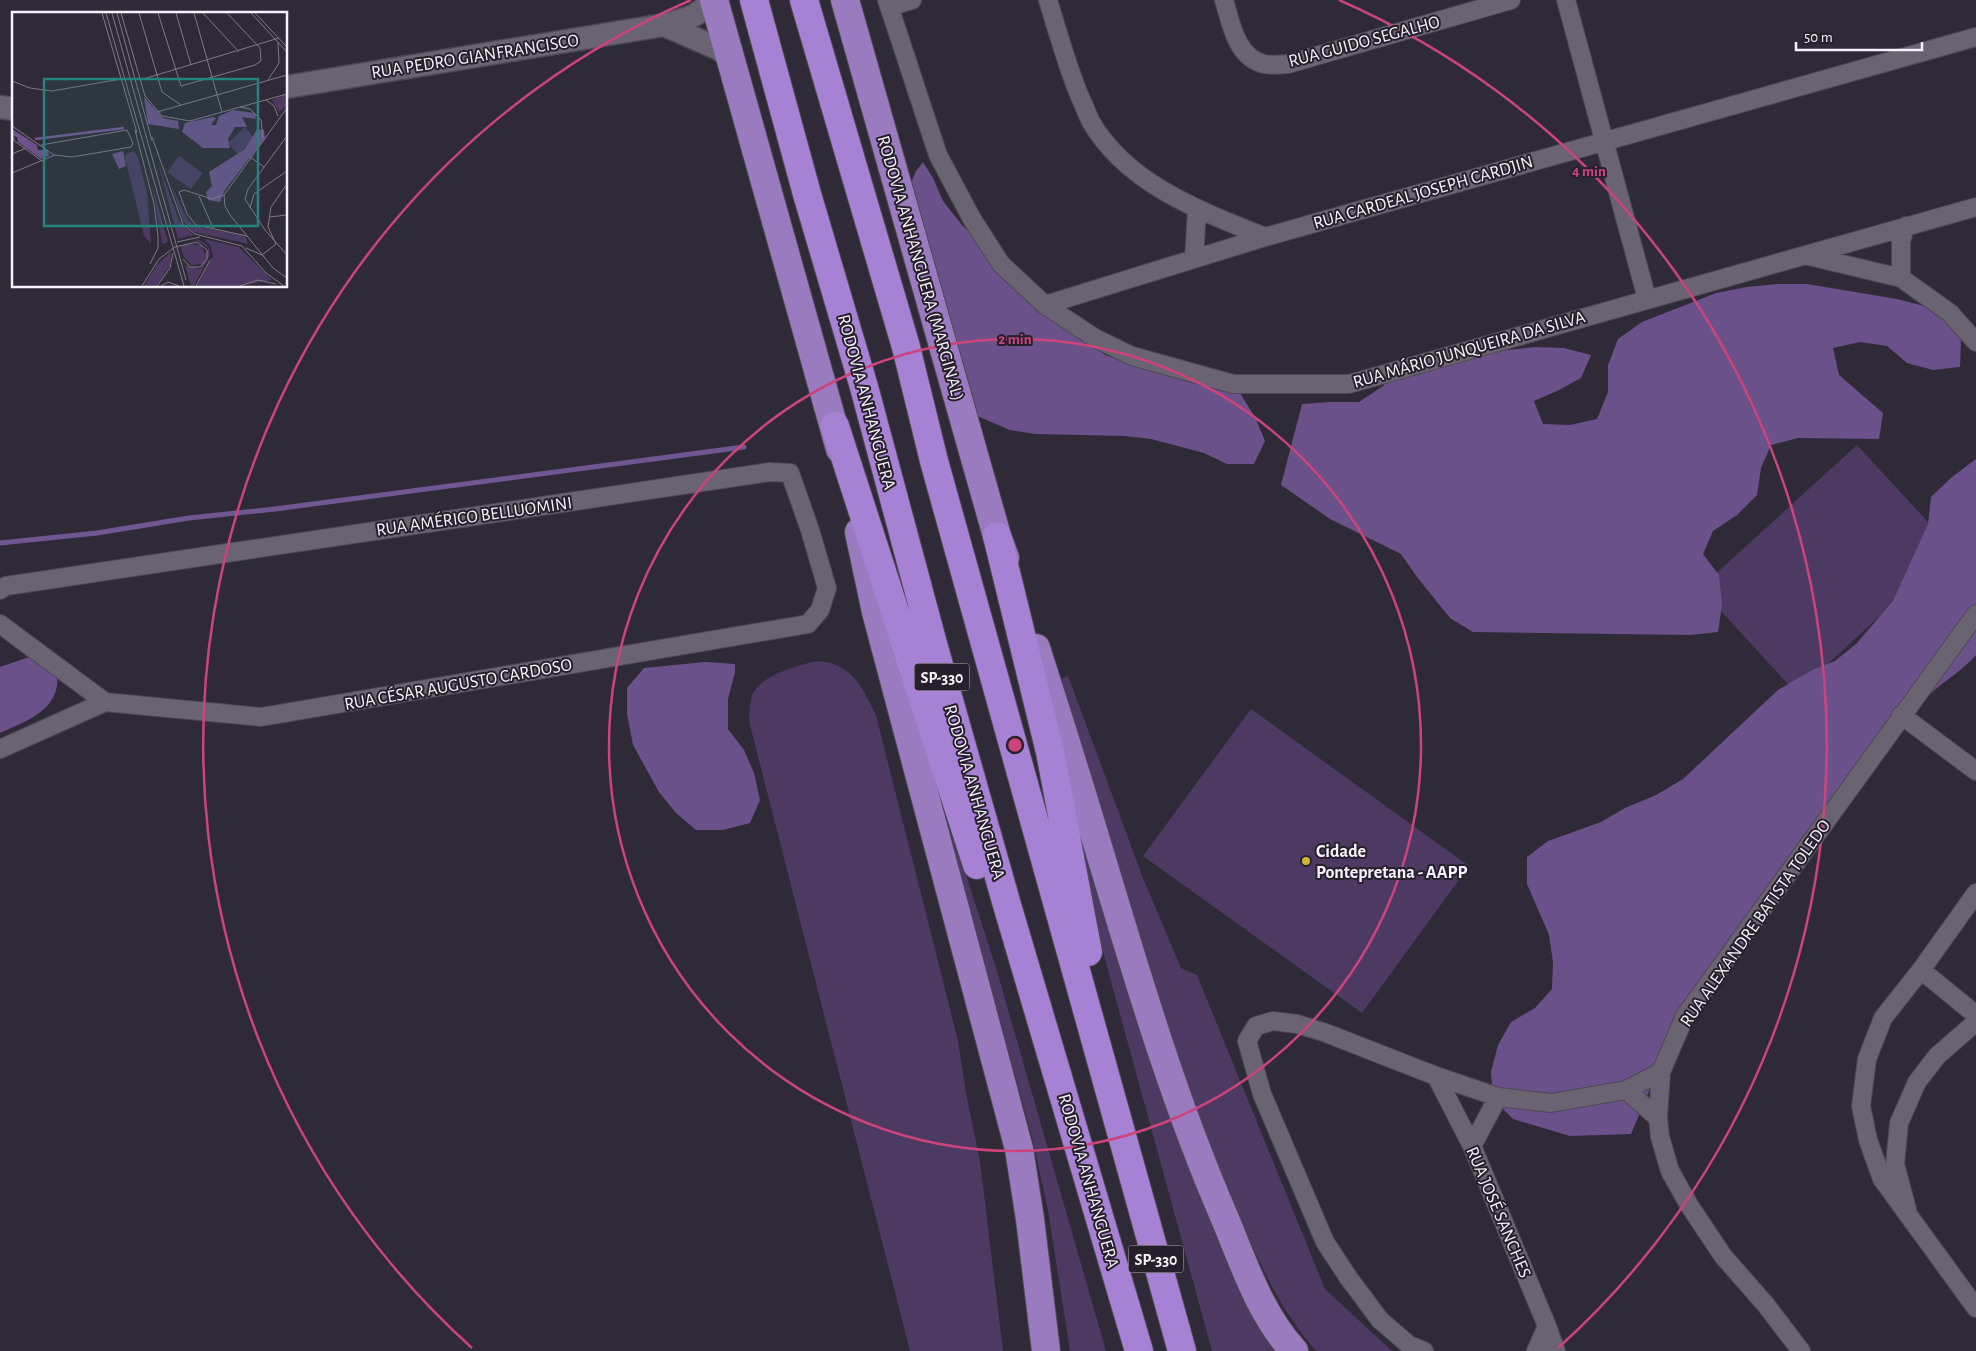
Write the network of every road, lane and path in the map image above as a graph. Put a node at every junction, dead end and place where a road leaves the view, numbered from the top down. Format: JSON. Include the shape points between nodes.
{"nodes":[{"id":1,"x":713,"y":0,"type":"edge"},
{"id":2,"x":754,"y":0,"type":"edge"},
{"id":3,"x":804,"y":0,"type":"edge"},
{"id":4,"x":845,"y":0,"type":"edge"},
{"id":5,"x":912,"y":0,"type":"edge"},
{"id":6,"x":1048,"y":0,"type":"edge"},
{"id":7,"x":1224,"y":0,"type":"edge"},
{"id":8,"x":1512,"y":0,"type":"edge"},
{"id":9,"x":1566,"y":0,"type":"edge"},
{"id":10,"x":888,"y":4,"type":"edge"},
{"id":11,"x":664,"y":24,"type":"junction"},
{"id":12,"x":1976,"y":37,"type":"edge"},
{"id":13,"x":730,"y":58,"type":"junction"},
{"id":14,"x":288,"y":87,"type":"edge"},
{"id":15,"x":1605,"y":140,"type":"junction"},
{"id":16,"x":1976,"y":207,"type":"edge"},
{"id":17,"x":1197,"y":209,"type":"junction"},
{"id":18,"x":1906,"y":226,"type":"junction"},
{"id":19,"x":1265,"y":237,"type":"junction"},
{"id":20,"x":1806,"y":256,"type":"junction"},
{"id":21,"x":1194,"y":259,"type":"junction"},
{"id":22,"x":1901,"y":278,"type":"junction"},
{"id":23,"x":1647,"y":299,"type":"junction"},
{"id":24,"x":1045,"y":305,"type":"junction"},
{"id":25,"x":1976,"y":342,"type":"edge"},
{"id":26,"x":836,"y":426,"type":"junction"},
{"id":27,"x":997,"y":536,"type":"junction"},
{"id":28,"x":0,"y":590,"type":"edge"},
{"id":29,"x":1976,"y":614,"type":"edge"},
{"id":30,"x":0,"y":624,"type":"edge"},
{"id":31,"x":808,"y":624,"type":"joint"},
{"id":32,"x":105,"y":702,"type":"junction"},
{"id":33,"x":1901,"y":715,"type":"junction"},
{"id":34,"x":0,"y":748,"type":"edge"},
{"id":35,"x":1976,"y":770,"type":"edge"},
{"id":36,"x":1976,"y":893,"type":"edge"},
{"id":37,"x":1921,"y":970,"type":"junction"},
{"id":38,"x":1976,"y":1015,"type":"edge"},
{"id":39,"x":1976,"y":1022,"type":"edge"},
{"id":40,"x":1661,"y":1072,"type":"junction"},
{"id":41,"x":1436,"y":1076,"type":"junction"},
{"id":42,"x":1626,"y":1090,"type":"junction"},
{"id":43,"x":1498,"y":1097,"type":"junction"},
{"id":44,"x":1658,"y":1118,"type":"junction"},
{"id":45,"x":1472,"y":1146,"type":"junction"},
{"id":46,"x":1131,"y":1167,"type":"junction"},
{"id":47,"x":1910,"y":1219,"type":"junction"},
{"id":48,"x":1976,"y":1308,"type":"edge"},
{"id":49,"x":1547,"y":1326,"type":"junction"},
{"id":50,"x":1046,"y":1351,"type":"edge"},
{"id":51,"x":1121,"y":1351,"type":"edge"},
{"id":52,"x":1139,"y":1351,"type":"edge"},
{"id":53,"x":1182,"y":1351,"type":"edge"},
{"id":54,"x":1294,"y":1351,"type":"edge"},
{"id":55,"x":1424,"y":1351,"type":"edge"},
{"id":56,"x":1536,"y":1351,"type":"edge"},
{"id":57,"x":1556,"y":1351,"type":"edge"},
{"id":58,"x":1801,"y":1351,"type":"edge"}],
"edges":[{"from":1,"to":11,"type":"street","name":"RUA PEDRO GIANFRANCISCO","via":[[692,17]]},
{"from":1,"to":13,"type":"highway"},
{"from":2,"to":52,"type":"highway","name":"RODOVIA ANHANGUERA","number":"SP-330","via":[[933,644]]},
{"from":3,"to":46,"type":"highway","number":"SP-330","via":[[906,347],[934,461]]},
{"from":4,"to":27,"type":"highway","name":"RODOVIA ANHANGUERA (MARGINAL)"},
{"from":5,"to":10,"type":"street"},
{"from":6,"to":17,"type":"street","via":[[1090,121],[1112,151],[1148,182]]},
{"from":7,"to":8,"type":"street","name":"RUA GUIDO SEGALHO","via":[[1236,38],[1247,54],[1264,64],[1288,64]]},
{"from":9,"to":15,"type":"street"},
{"from":10,"to":24,"type":"street","name":"RUA MÁRIO JUNQUEIRA DA SILVA","via":[[938,155],[972,219],[1001,264]]},
{"from":11,"to":13,"type":"street","via":[[719,49]]},
{"from":11,"to":14,"type":"street","name":"RUA PEDRO GIANFRANCISCO"},
{"from":12,"to":15,"type":"street","name":"RUA CARDEAL JOSEPH CARDJIN"},
{"from":13,"to":26,"type":"highway"},
{"from":15,"to":19,"type":"street","name":"RUA CARDEAL JOSEPH CARDJIN"},
{"from":15,"to":23,"type":"street"},
{"from":16,"to":18,"type":"street","name":"RUA MÁRIO JUNQUEIRA DA SILVA"},
{"from":17,"to":19,"type":"street"},
{"from":17,"to":21,"type":"street"},
{"from":18,"to":20,"type":"street","name":"RUA MÁRIO JUNQUEIRA DA SILVA"},
{"from":18,"to":22,"type":"street","via":[[1901,241]]},
{"from":19,"to":21,"type":"street","name":"RUA CARDEAL JOSEPH CARDJIN"},
{"from":20,"to":22,"type":"street"},
{"from":20,"to":23,"type":"street","name":"RUA MÁRIO JUNQUEIRA DA SILVA"},
{"from":21,"to":24,"type":"street","name":"RUA CARDEAL JOSEPH CARDJIN"},
{"from":22,"to":25,"type":"street","via":[[1950,313]]},
{"from":23,"to":24,"type":"street","name":"RUA MÁRIO JUNQUEIRA DA SILVA","via":[[1349,384],[1253,385],[1233,384],[1132,356],[1095,338]]},
{"from":26,"to":50,"type":"highway","via":[[876,612],[1019,1148]]},
{"from":26,"to":51,"type":"highway","via":[[1014,982]]},
{"from":27,"to":46,"type":"highway","via":[[1050,752],[1093,983],[1116,1076]]},
{"from":27,"to":54,"type":"highway","name":"RODOVIA ANHANGUERA (MARGINAL)","via":[[1029,624],[1131,958],[1180,1106],[1264,1310]]},
{"from":28,"to":31,"type":"street","name":"RUA AMÉRICO BELLUOMINI","via":[[6,586],[770,472],[790,473],[827,588],[820,610]]},
{"from":29,"to":33,"type":"street","name":"RUA ALEXANDRE BATISTA TOLEDO"},
{"from":30,"to":32,"type":"street"},
{"from":31,"to":32,"type":"street","name":"RUA CÉSAR AUGUSTO CARDOSO","via":[[261,717]]},
{"from":32,"to":34,"type":"street"},
{"from":33,"to":35,"type":"street"},
{"from":33,"to":40,"type":"street","name":"RUA ALEXANDRE BATISTA TOLEDO","via":[[1685,1016]]},
{"from":36,"to":37,"type":"street"},
{"from":37,"to":38,"type":"street"},
{"from":37,"to":47,"type":"street","via":[[1882,1018],[1867,1059],[1861,1106],[1868,1140],[1882,1179]]},
{"from":39,"to":47,"type":"street","via":[[1938,1056],[1917,1082],[1899,1123],[1895,1164]]},
{"from":40,"to":42,"type":"street"},
{"from":40,"to":44,"type":"street","name":"RUA ALEXANDRE BATISTA TOLEDO"},
{"from":41,"to":43,"type":"street"},
{"from":41,"to":45,"type":"street","name":"RUA JOSÉ SANCHES"},
{"from":41,"to":55,"type":"street","via":[[1298,1024],[1273,1021],[1256,1026],[1247,1042],[1262,1094],[1325,1242],[1380,1320],[1409,1345]]},
{"from":42,"to":43,"type":"street","via":[[1551,1103]]},
{"from":42,"to":44,"type":"street"},
{"from":43,"to":45,"type":"street"},
{"from":44,"to":58,"type":"street","name":"RUA ALEXANDRE BATISTA TOLEDO","via":[[1670,1171],[1689,1205],[1723,1256]]},
{"from":45,"to":49,"type":"street","name":"RUA JOSÉ SANCHES"},
{"from":46,"to":53,"type":"highway","number":"SP-330"},
{"from":47,"to":48,"type":"street"},
{"from":49,"to":56,"type":"street"},
{"from":49,"to":57,"type":"street","name":"RUA JOSÉ SANCHES"}]}
